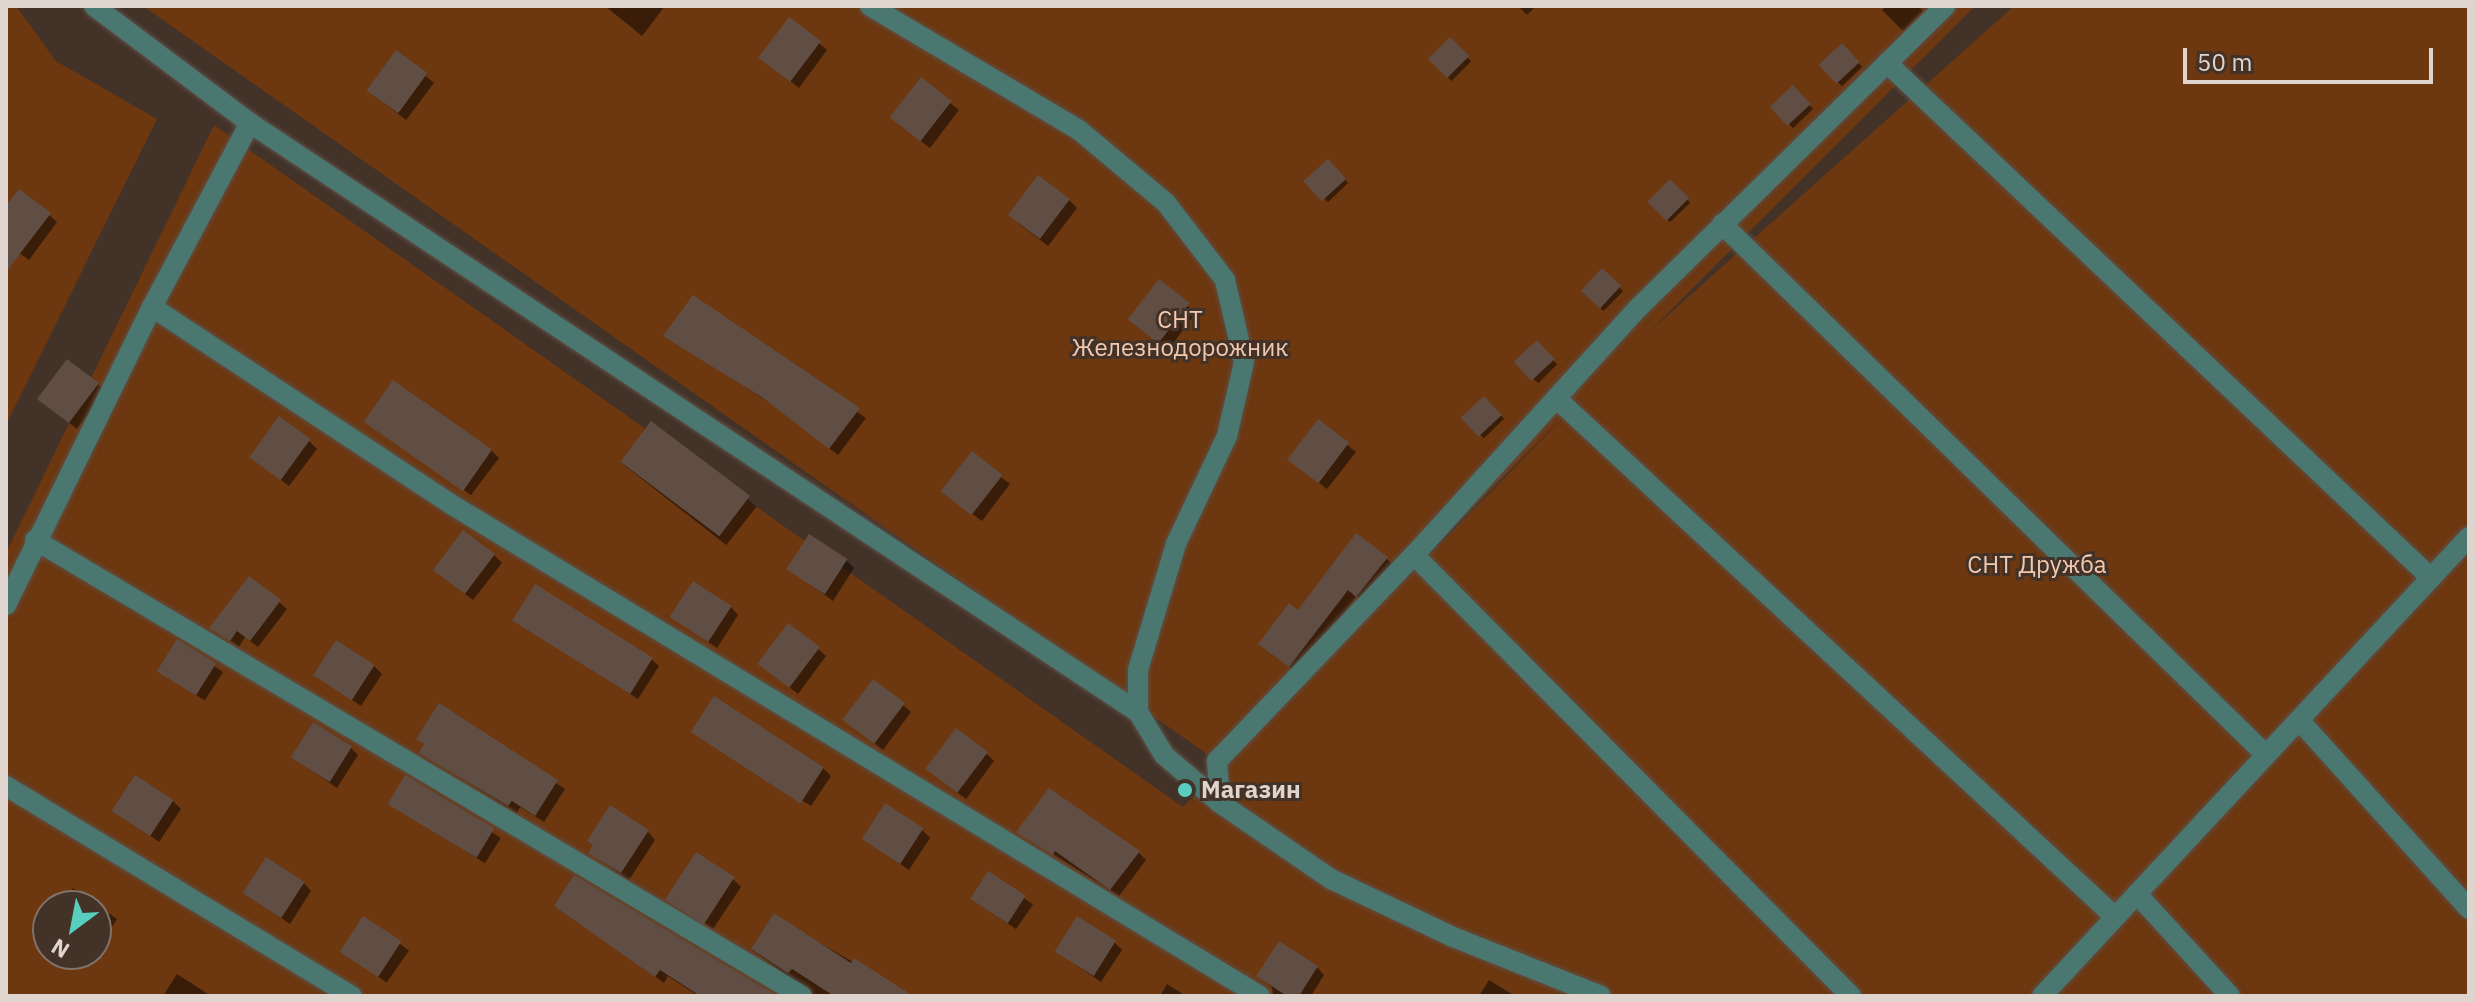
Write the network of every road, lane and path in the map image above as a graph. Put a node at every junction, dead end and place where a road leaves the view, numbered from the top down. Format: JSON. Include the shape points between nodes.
{"nodes":[{"id":1,"x":94,"y":6,"type":"edge"},
{"id":2,"x":870,"y":6,"type":"edge"},
{"id":3,"x":1945,"y":6,"type":"edge"},
{"id":4,"x":1887,"y":63,"type":"junction"},
{"id":5,"x":250,"y":123,"type":"junction"},
{"id":6,"x":1722,"y":224,"type":"junction"},
{"id":7,"x":152,"y":307,"type":"junction"},
{"id":8,"x":1556,"y":398,"type":"junction"},
{"id":9,"x":35,"y":540,"type":"junction"},
{"id":10,"x":2465,"y":551,"type":"edge"},
{"id":11,"x":1414,"y":555,"type":"junction"},
{"id":12,"x":2431,"y":578,"type":"junction"},
{"id":13,"x":6,"y":605,"type":"edge"},
{"id":14,"x":1138,"y":712,"type":"junction"},
{"id":15,"x":2299,"y":720,"type":"junction"},
{"id":16,"x":2266,"y":755,"type":"junction"},
{"id":17,"x":6,"y":786,"type":"edge"},
{"id":18,"x":1220,"y":803,"type":"junction"},
{"id":19,"x":2137,"y":894,"type":"junction"},
{"id":20,"x":2469,"y":909,"type":"edge"},
{"id":21,"x":2115,"y":917,"type":"junction"},
{"id":22,"x":352,"y":996,"type":"edge"},
{"id":23,"x":802,"y":996,"type":"edge"},
{"id":24,"x":1260,"y":996,"type":"edge"},
{"id":25,"x":1601,"y":996,"type":"edge"},
{"id":26,"x":1851,"y":996,"type":"edge"},
{"id":27,"x":2042,"y":996,"type":"edge"},
{"id":28,"x":2230,"y":996,"type":"edge"}],
"edges":[{"from":1,"to":5,"type":"street"},
{"from":2,"to":14,"type":"street","via":[[1079,130],[1166,203],[1225,280],[1244,362],[1227,436],[1176,544],[1142,656]]},
{"from":3,"to":4,"type":"street"},
{"from":4,"to":6,"type":"street"},
{"from":4,"to":12,"type":"street"},
{"from":5,"to":7,"type":"street"},
{"from":5,"to":14,"type":"street"},
{"from":6,"to":8,"type":"street"},
{"from":6,"to":16,"type":"street"},
{"from":7,"to":9,"type":"street"},
{"from":7,"to":24,"type":"street","via":[[454,506]]},
{"from":8,"to":11,"type":"street"},
{"from":8,"to":21,"type":"street"},
{"from":9,"to":13,"type":"street"},
{"from":9,"to":23,"type":"street"},
{"from":10,"to":12,"type":"street"},
{"from":11,"to":18,"type":"street","via":[[1217,761]]},
{"from":11,"to":26,"type":"street"},
{"from":12,"to":15,"type":"street"},
{"from":14,"to":18,"type":"street","via":[[1164,755]]},
{"from":15,"to":16,"type":"street"},
{"from":15,"to":20,"type":"street"},
{"from":16,"to":19,"type":"street"},
{"from":17,"to":22,"type":"street"},
{"from":18,"to":25,"type":"street","via":[[1331,879],[1453,937]]},
{"from":19,"to":21,"type":"street"},
{"from":19,"to":28,"type":"street"},
{"from":21,"to":27,"type":"street"}]}
